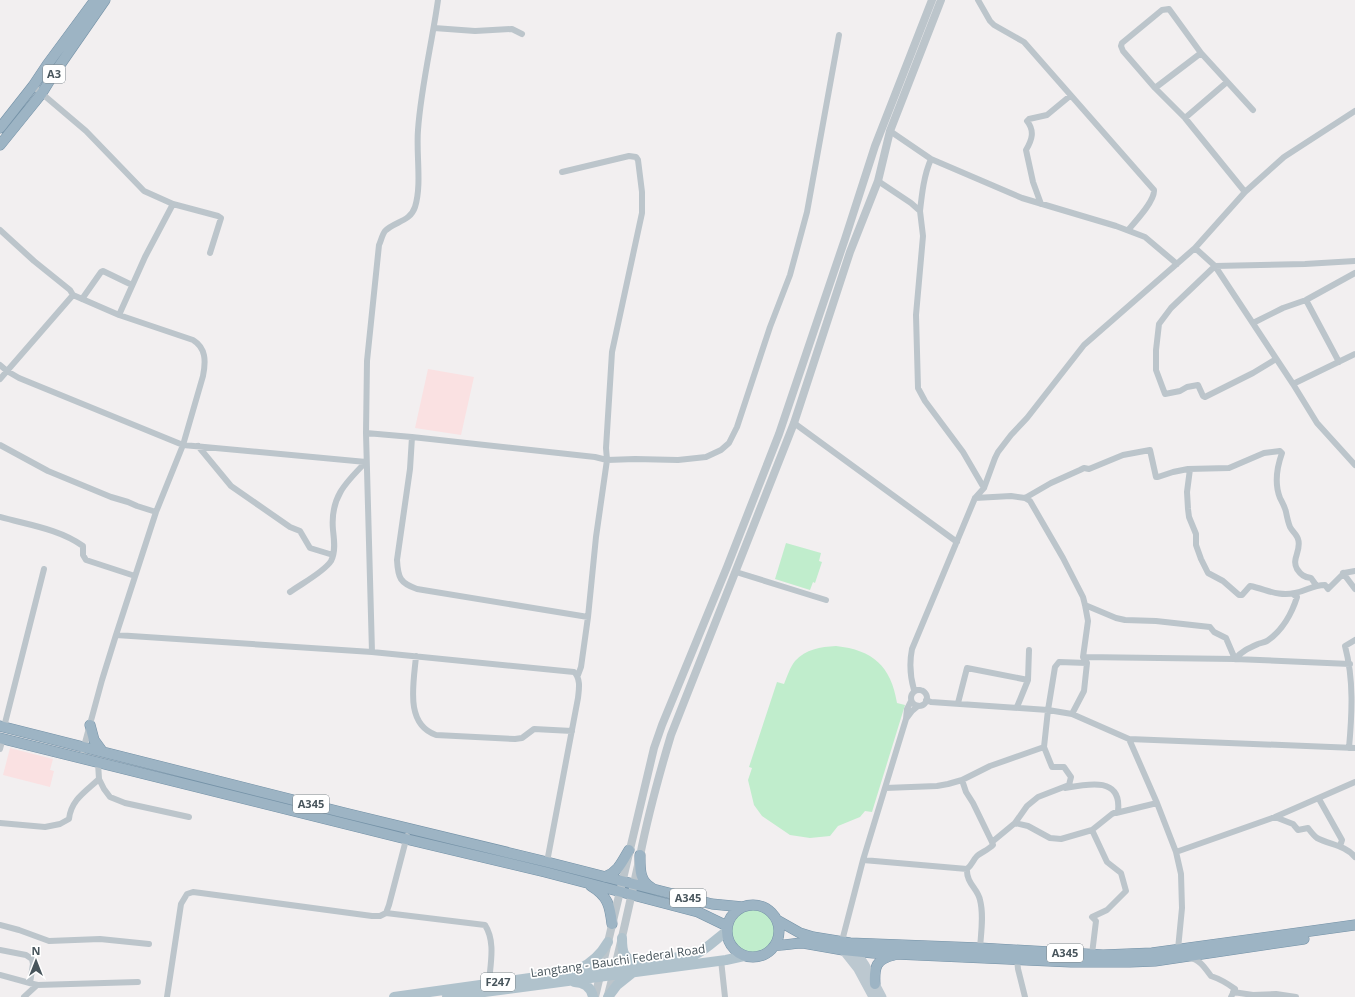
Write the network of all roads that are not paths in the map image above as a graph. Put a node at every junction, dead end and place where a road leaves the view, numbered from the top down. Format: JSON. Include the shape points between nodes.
{"nodes":[{"id":1,"x":95,"y":0,"type":"edge"},
{"id":2,"x":105,"y":0,"type":"edge"},
{"id":3,"x":438,"y":0,"type":"edge"},
{"id":4,"x":932,"y":0,"type":"edge"},
{"id":5,"x":941,"y":0,"type":"edge"},
{"id":6,"x":978,"y":0,"type":"edge"},
{"id":7,"x":434,"y":28,"type":"junction"},
{"id":8,"x":522,"y":34,"type":"dead end"},
{"id":9,"x":839,"y":35,"type":"dead end"},
{"id":10,"x":1201,"y":53,"type":"junction"},
{"id":11,"x":1227,"y":82,"type":"junction"},
{"id":12,"x":33,"y":86,"type":"junction"},
{"id":13,"x":1156,"y":88,"type":"junction"},
{"id":14,"x":42,"y":93,"type":"junction"},
{"id":15,"x":1070,"y":96,"type":"junction"},
{"id":16,"x":1253,"y":110,"type":"dead end"},
{"id":17,"x":1355,"y":111,"type":"edge"},
{"id":18,"x":1184,"y":118,"type":"junction"},
{"id":19,"x":0,"y":128,"type":"edge"},
{"id":20,"x":890,"y":131,"type":"junction"},
{"id":21,"x":0,"y":145,"type":"edge"},
{"id":22,"x":931,"y":159,"type":"junction"},
{"id":23,"x":562,"y":172,"type":"dead end"},
{"id":24,"x":878,"y":181,"type":"junction"},
{"id":25,"x":1245,"y":192,"type":"junction"},
{"id":26,"x":173,"y":204,"type":"junction"},
{"id":27,"x":1041,"y":204,"type":"junction"},
{"id":28,"x":920,"y":211,"type":"junction"},
{"id":29,"x":0,"y":230,"type":"edge"},
{"id":30,"x":1128,"y":230,"type":"junction"},
{"id":31,"x":1195,"y":248,"type":"junction"},
{"id":32,"x":210,"y":252,"type":"dead end"},
{"id":33,"x":1355,"y":261,"type":"edge"},
{"id":34,"x":1177,"y":264,"type":"junction"},
{"id":35,"x":1215,"y":266,"type":"junction"},
{"id":36,"x":1355,"y":273,"type":"edge"},
{"id":37,"x":132,"y":285,"type":"junction"},
{"id":38,"x":73,"y":295,"type":"junction"},
{"id":39,"x":82,"y":299,"type":"junction"},
{"id":40,"x":1306,"y":300,"type":"junction"},
{"id":41,"x":119,"y":315,"type":"junction"},
{"id":42,"x":1253,"y":323,"type":"junction"},
{"id":43,"x":1355,"y":354,"type":"edge"},
{"id":44,"x":1276,"y":359,"type":"junction"},
{"id":45,"x":1339,"y":362,"type":"junction"},
{"id":46,"x":0,"y":365,"type":"edge"},
{"id":47,"x":6,"y":371,"type":"junction"},
{"id":48,"x":0,"y":379,"type":"edge"},
{"id":49,"x":1293,"y":384,"type":"junction"},
{"id":50,"x":784,"y":418,"type":"junction"},
{"id":51,"x":794,"y":424,"type":"junction"},
{"id":52,"x":366,"y":433,"type":"junction"},
{"id":53,"x":412,"y":437,"type":"junction"},
{"id":54,"x":0,"y":445,"type":"edge"},
{"id":55,"x":183,"y":445,"type":"junction"},
{"id":56,"x":198,"y":446,"type":"junction"},
{"id":57,"x":607,"y":460,"type":"junction"},
{"id":58,"x":366,"y":462,"type":"junction"},
{"id":59,"x":1355,"y":465,"type":"edge"},
{"id":60,"x":1190,"y":469,"type":"junction"},
{"id":61,"x":984,"y":488,"type":"junction"},
{"id":62,"x":975,"y":498,"type":"junction"},
{"id":63,"x":1026,"y":498,"type":"junction"},
{"id":64,"x":156,"y":512,"type":"junction"},
{"id":65,"x":0,"y":517,"type":"edge"},
{"id":66,"x":957,"y":542,"type":"junction"},
{"id":67,"x":333,"y":555,"type":"junction"},
{"id":68,"x":44,"y":569,"type":"dead end"},
{"id":69,"x":1355,"y":571,"type":"edge"},
{"id":70,"x":736,"y":572,"type":"junction"},
{"id":71,"x":1343,"y":573,"type":"junction"},
{"id":72,"x":136,"y":576,"type":"junction"},
{"id":73,"x":1316,"y":585,"type":"junction"},
{"id":74,"x":1355,"y":589,"type":"edge"},
{"id":75,"x":290,"y":592,"type":"dead end"},
{"id":76,"x":1293,"y":594,"type":"junction"},
{"id":77,"x":826,"y":600,"type":"dead end"},
{"id":78,"x":1085,"y":605,"type":"junction"},
{"id":79,"x":588,"y":617,"type":"junction"},
{"id":80,"x":116,"y":635,"type":"junction"},
{"id":81,"x":1355,"y":640,"type":"edge"},
{"id":82,"x":1029,"y":650,"type":"dead end"},
{"id":83,"x":372,"y":652,"type":"junction"},
{"id":84,"x":416,"y":656,"type":"junction"},
{"id":85,"x":1235,"y":659,"type":"junction"},
{"id":86,"x":1085,"y":660,"type":"junction"},
{"id":87,"x":1350,"y":664,"type":"junction"},
{"id":88,"x":578,"y":675,"type":"junction"},
{"id":89,"x":1028,"y":680,"type":"junction"},
{"id":90,"x":919,"y":692,"type":"junction"},
{"id":91,"x":926,"y":700,"type":"junction"},
{"id":92,"x":911,"y":701,"type":"junction"},
{"id":93,"x":941,"y":702,"type":"junction"},
{"id":94,"x":958,"y":703,"type":"junction"},
{"id":95,"x":918,"y":706,"type":"junction"},
{"id":96,"x":1017,"y":708,"type":"junction"},
{"id":97,"x":1048,"y":710,"type":"junction"},
{"id":98,"x":1072,"y":714,"type":"junction"},
{"id":99,"x":906,"y":719,"type":"junction"},
{"id":100,"x":90,"y":725,"type":"junction"},
{"id":101,"x":2,"y":726,"type":"edge"},
{"id":102,"x":572,"y":731,"type":"junction"},
{"id":103,"x":1,"y":738,"type":"edge"},
{"id":104,"x":1129,"y":739,"type":"junction"},
{"id":105,"x":84,"y":747,"type":"junction"},
{"id":106,"x":1044,"y":747,"type":"junction"},
{"id":107,"x":1352,"y":748,"type":"edge"},
{"id":108,"x":0,"y":749,"type":"edge"},
{"id":109,"x":102,"y":751,"type":"junction"},
{"id":110,"x":81,"y":758,"type":"junction"},
{"id":111,"x":98,"y":762,"type":"junction"},
{"id":112,"x":203,"y":777,"type":"junction"},
{"id":113,"x":99,"y":779,"type":"junction"},
{"id":114,"x":962,"y":780,"type":"junction"},
{"id":115,"x":1355,"y":782,"type":"edge"},
{"id":116,"x":201,"y":788,"type":"junction"},
{"id":117,"x":885,"y":788,"type":"junction"},
{"id":118,"x":1060,"y":788,"type":"junction"},
{"id":119,"x":1319,"y":799,"type":"junction"},
{"id":120,"x":293,"y":800,"type":"junction"},
{"id":121,"x":1157,"y":803,"type":"junction"},
{"id":122,"x":290,"y":810,"type":"junction"},
{"id":123,"x":345,"y":813,"type":"junction"},
{"id":124,"x":1112,"y":814,"type":"junction"},
{"id":125,"x":189,"y":817,"type":"dead end"},
{"id":126,"x":1275,"y":817,"type":"junction"},
{"id":127,"x":0,"y":823,"type":"edge"},
{"id":128,"x":342,"y":823,"type":"junction"},
{"id":129,"x":1015,"y":824,"type":"junction"},
{"id":130,"x":408,"y":829,"type":"junction"},
{"id":131,"x":1092,"y":830,"type":"junction"},
{"id":132,"x":406,"y":839,"type":"junction"},
{"id":133,"x":992,"y":842,"type":"junction"},
{"id":134,"x":1340,"y":846,"type":"junction"},
{"id":135,"x":629,"y":850,"type":"junction"},
{"id":136,"x":1176,"y":852,"type":"junction"},
{"id":137,"x":640,"y":855,"type":"junction"},
{"id":138,"x":1355,"y":857,"type":"edge"},
{"id":139,"x":863,"y":860,"type":"junction"},
{"id":140,"x":547,"y":862,"type":"junction"},
{"id":141,"x":968,"y":869,"type":"junction"},
{"id":142,"x":605,"y":877,"type":"junction"},
{"id":143,"x":622,"y":881,"type":"junction"},
{"id":144,"x":584,"y":882,"type":"junction"},
{"id":145,"x":634,"y":884,"type":"junction"},
{"id":146,"x":655,"y":890,"type":"junction"},
{"id":147,"x":619,"y":892,"type":"junction"},
{"id":148,"x":631,"y":895,"type":"junction"},
{"id":149,"x":743,"y":906,"type":"junction"},
{"id":150,"x":386,"y":913,"type":"junction"},
{"id":151,"x":777,"y":920,"type":"junction"},
{"id":152,"x":612,"y":924,"type":"junction"},
{"id":153,"x":0,"y":925,"type":"edge"},
{"id":154,"x":1355,"y":925,"type":"edge"},
{"id":155,"x":727,"y":928,"type":"junction"},
{"id":156,"x":1355,"y":932,"type":"edge"},
{"id":157,"x":622,"y":938,"type":"junction"},
{"id":158,"x":608,"y":942,"type":"junction"},
{"id":159,"x":149,"y":944,"type":"dead end"},
{"id":160,"x":775,"y":945,"type":"junction"},
{"id":161,"x":848,"y":946,"type":"junction"},
{"id":162,"x":980,"y":948,"type":"junction"},
{"id":163,"x":0,"y":950,"type":"edge"},
{"id":164,"x":902,"y":953,"type":"junction"},
{"id":165,"x":1179,"y":953,"type":"junction"},
{"id":166,"x":1092,"y":954,"type":"junction"},
{"id":167,"x":744,"y":956,"type":"junction"},
{"id":168,"x":1017,"y":958,"type":"junction"},
{"id":169,"x":720,"y":960,"type":"junction"},
{"id":170,"x":640,"y":962,"type":"junction"},
{"id":171,"x":614,"y":970,"type":"junction"},
{"id":172,"x":572,"y":972,"type":"junction"},
{"id":173,"x":602,"y":972,"type":"junction"},
{"id":174,"x":635,"y":972,"type":"junction"},
{"id":175,"x":0,"y":975,"type":"edge"},
{"id":176,"x":566,"y":981,"type":"junction"},
{"id":177,"x":138,"y":982,"type":"dead end"},
{"id":178,"x":30,"y":983,"type":"junction"},
{"id":179,"x":489,"y":983,"type":"junction"},
{"id":180,"x":875,"y":984,"type":"junction"},
{"id":181,"x":37,"y":985,"type":"junction"},
{"id":182,"x":1232,"y":994,"type":"edge"},
{"id":183,"x":24,"y":997,"type":"edge"},
{"id":184,"x":167,"y":997,"type":"edge"},
{"id":185,"x":394,"y":997,"type":"edge"},
{"id":186,"x":447,"y":997,"type":"edge"},
{"id":187,"x":594,"y":997,"type":"edge"},
{"id":188,"x":608,"y":997,"type":"edge"},
{"id":189,"x":725,"y":997,"type":"edge"},
{"id":190,"x":873,"y":997,"type":"edge"},
{"id":191,"x":882,"y":997,"type":"edge"},
{"id":192,"x":1024,"y":997,"type":"edge"},
{"id":193,"x":1296,"y":997,"type":"edge"}],
"edges":[{"from":1,"to":12,"type":"highway","number":"A3"},
{"from":2,"to":14,"type":"highway","number":"A3"},
{"from":3,"to":7,"type":"street"},
{"from":4,"to":50,"type":"street","via":[[876,146]]},
{"from":5,"to":20,"type":"street"},
{"from":6,"to":15,"type":"street","via":[[990,21],[1024,42]]},
{"from":7,"to":8,"type":"street","via":[[475,31],[512,29]]},
{"from":7,"to":52,"type":"street","via":[[419,118],[415,207],[408,218],[385,232],[379,245],[368,349]]},
{"from":9,"to":57,"type":"street","via":[[807,212],[790,275],[737,427],[729,442],[721,450],[706,457],[678,460]]},
{"from":10,"to":11,"type":"street"},
{"from":10,"to":13,"type":"street"},
{"from":10,"to":13,"type":"street","via":[[1168,9],[1162,10],[1121,46]]},
{"from":11,"to":16,"type":"street"},
{"from":11,"to":18,"type":"street"},
{"from":12,"to":14,"type":"street"},
{"from":12,"to":19,"type":"highway","number":"A3"},
{"from":13,"to":18,"type":"street"},
{"from":14,"to":21,"type":"highway","number":"A3"},
{"from":14,"to":26,"type":"street","via":[[86,131],[144,191]]},
{"from":15,"to":27,"type":"street","via":[[1047,115],[1027,121],[1032,139],[1026,150],[1027,156]]},
{"from":15,"to":30,"type":"street","via":[[1154,190],[1150,203]]},
{"from":17,"to":25,"type":"street","via":[[1290,152]]},
{"from":18,"to":25,"type":"street"},
{"from":20,"to":22,"type":"street"},
{"from":20,"to":24,"type":"street"},
{"from":22,"to":27,"type":"street"},
{"from":22,"to":28,"type":"street"},
{"from":23,"to":57,"type":"street","via":[[629,156],[638,160],[642,213],[612,352]]},
{"from":24,"to":28,"type":"street"},
{"from":24,"to":51,"type":"street","via":[[850,252]]},
{"from":25,"to":31,"type":"street"},
{"from":26,"to":32,"type":"street","via":[[221,218]]},
{"from":26,"to":37,"type":"street"},
{"from":27,"to":30,"type":"street"},
{"from":28,"to":61,"type":"street","via":[[923,236],[916,315],[918,388],[963,452]]},
{"from":29,"to":38,"type":"street"},
{"from":30,"to":34,"type":"street","via":[[1145,237]]},
{"from":31,"to":34,"type":"street"},
{"from":31,"to":35,"type":"street"},
{"from":33,"to":35,"type":"street"},
{"from":34,"to":61,"type":"street","via":[[1084,344],[998,452]]},
{"from":35,"to":42,"type":"street"},
{"from":35,"to":44,"type":"street","via":[[1171,308],[1159,324],[1156,370],[1165,394],[1198,385],[1205,397]]},
{"from":36,"to":40,"type":"street"},
{"from":37,"to":39,"type":"street","via":[[103,271]]},
{"from":37,"to":41,"type":"street"},
{"from":38,"to":39,"type":"street"},
{"from":38,"to":47,"type":"street"},
{"from":39,"to":41,"type":"street"},
{"from":40,"to":42,"type":"street"},
{"from":40,"to":45,"type":"street"},
{"from":41,"to":55,"type":"street","via":[[198,342],[204,351],[203,376]]},
{"from":42,"to":44,"type":"street"},
{"from":43,"to":45,"type":"street"},
{"from":44,"to":49,"type":"street"},
{"from":45,"to":49,"type":"street"},
{"from":46,"to":47,"type":"street"},
{"from":47,"to":48,"type":"street"},
{"from":47,"to":55,"type":"street"},
{"from":49,"to":59,"type":"street","via":[[1317,423]]},
{"from":50,"to":51,"type":"street"},
{"from":50,"to":135,"type":"street","via":[[727,567],[662,724]]},
{"from":51,"to":66,"type":"street"},
{"from":51,"to":70,"type":"street"},
{"from":52,"to":53,"type":"street"},
{"from":52,"to":58,"type":"street"},
{"from":53,"to":57,"type":"street"},
{"from":53,"to":79,"type":"street","via":[[410,470],[397,560],[401,581],[417,589]]},
{"from":54,"to":64,"type":"street","via":[[48,471]]},
{"from":55,"to":56,"type":"street"},
{"from":55,"to":64,"type":"street"},
{"from":56,"to":58,"type":"street"},
{"from":56,"to":67,"type":"street","via":[[231,486],[290,527],[300,531],[310,548]]},
{"from":57,"to":79,"type":"street"},
{"from":58,"to":67,"type":"street","via":[[343,486],[336,500],[333,512]]},
{"from":58,"to":83,"type":"street"},
{"from":60,"to":63,"type":"street","via":[[1157,477],[1150,450],[1123,455],[1090,469],[1084,468]]},
{"from":60,"to":73,"type":"street","via":[[1229,468],[1264,453],[1282,452],[1277,483],[1290,526],[1298,539],[1295,566],[1298,572],[1304,577],[1311,578]]},
{"from":60,"to":76,"type":"street","via":[[1186,492],[1189,517],[1196,534],[1196,545],[1208,573],[1240,595],[1250,586],[1276,594]]},
{"from":61,"to":62,"type":"street"},
{"from":62,"to":63,"type":"street"},
{"from":62,"to":66,"type":"street"},
{"from":63,"to":78,"type":"street","via":[[1063,558]]},
{"from":64,"to":72,"type":"street"},
{"from":65,"to":72,"type":"street","via":[[57,532],[83,546],[83,556],[86,560]]},
{"from":66,"to":90,"type":"street","via":[[912,650],[910,690]]},
{"from":67,"to":75,"type":"street","via":[[325,568]]},
{"from":68,"to":101,"type":"street"},
{"from":69,"to":71,"type":"street"},
{"from":70,"to":77,"type":"street"},
{"from":70,"to":137,"type":"street","via":[[671,735]]},
{"from":71,"to":73,"type":"street","via":[[1328,589],[1325,585]]},
{"from":71,"to":74,"type":"street"},
{"from":72,"to":80,"type":"street"},
{"from":73,"to":76,"type":"street"},
{"from":76,"to":85,"type":"street","via":[[1297,597],[1294,608],[1276,633],[1266,642],[1242,651]]},
{"from":78,"to":85,"type":"street","via":[[1125,620],[1210,627],[1226,638]]},
{"from":78,"to":86,"type":"street","via":[[1088,621]]},
{"from":79,"to":88,"type":"street"},
{"from":80,"to":83,"type":"street"},
{"from":80,"to":100,"type":"street"},
{"from":81,"to":87,"type":"street","via":[[1345,646]]},
{"from":82,"to":89,"type":"street"},
{"from":83,"to":84,"type":"street"},
{"from":84,"to":88,"type":"street","via":[[562,670]]},
{"from":84,"to":102,"type":"street","via":[[413,706],[419,721],[428,732],[436,735],[515,739],[522,738],[534,729]]},
{"from":85,"to":86,"type":"street"},
{"from":85,"to":87,"type":"street"},
{"from":86,"to":97,"type":"street","via":[[1057,664]]},
{"from":86,"to":98,"type":"street","via":[[1084,691]]},
{"from":87,"to":107,"type":"street"},
{"from":88,"to":102,"type":"street","via":[[578,698]]},
{"from":89,"to":94,"type":"street","via":[[967,668]]},
{"from":89,"to":96,"type":"street"},
{"from":90,"to":91,"type":"street"},
{"from":90,"to":92,"type":"street","via":[[911,696]]},
{"from":90,"to":93,"type":"street","via":[[929,699]]},
{"from":91,"to":93,"type":"street"},
{"from":91,"to":95,"type":"street"},
{"from":92,"to":95,"type":"street"},
{"from":92,"to":99,"type":"street"},
{"from":93,"to":94,"type":"street"},
{"from":94,"to":96,"type":"street"},
{"from":95,"to":99,"type":"street"},
{"from":96,"to":97,"type":"street"},
{"from":97,"to":98,"type":"street"},
{"from":97,"to":106,"type":"street"},
{"from":98,"to":104,"type":"street"},
{"from":99,"to":117,"type":"street"},
{"from":100,"to":105,"type":"street"},
{"from":100,"to":109,"type":"highway","via":[[94,740]]},
{"from":101,"to":105,"type":"highway","number":"A345"},
{"from":102,"to":140,"type":"street"},
{"from":103,"to":108,"type":"street"},
{"from":103,"to":110,"type":"highway","number":"A345"},
{"from":104,"to":107,"type":"street"},
{"from":104,"to":121,"type":"street"},
{"from":105,"to":109,"type":"highway","number":"A345"},
{"from":105,"to":110,"type":"street"},
{"from":106,"to":114,"type":"street","via":[[990,766]]},
{"from":106,"to":118,"type":"street","via":[[1052,767],[1064,767],[1071,778],[1069,786]]},
{"from":109,"to":112,"type":"highway","number":"A345"},
{"from":110,"to":111,"type":"highway","number":"A345"},
{"from":111,"to":113,"type":"street"},
{"from":111,"to":116,"type":"highway","number":"A345"},
{"from":112,"to":116,"type":"highway"},
{"from":112,"to":120,"type":"highway","number":"A345"},
{"from":113,"to":125,"type":"street","via":[[110,797],[117,800]]},
{"from":113,"to":127,"type":"street","via":[[75,802],[70,810],[69,819],[60,824],[45,828]]},
{"from":114,"to":117,"type":"street","via":[[937,786]]},
{"from":114,"to":133,"type":"street"},
{"from":115,"to":119,"type":"street"},
{"from":116,"to":122,"type":"highway","number":"A345"},
{"from":117,"to":139,"type":"street"},
{"from":118,"to":124,"type":"street","via":[[1088,784],[1110,787],[1116,793],[1119,804],[1118,811]]},
{"from":118,"to":129,"type":"street","via":[[1038,797],[1027,806]]},
{"from":119,"to":126,"type":"street"},
{"from":119,"to":134,"type":"street","via":[[1342,840]]},
{"from":120,"to":122,"type":"highway"},
{"from":120,"to":123,"type":"highway","number":"A345"},
{"from":121,"to":124,"type":"street"},
{"from":121,"to":136,"type":"street"},
{"from":122,"to":128,"type":"highway","number":"A345"},
{"from":123,"to":128,"type":"highway"},
{"from":123,"to":130,"type":"highway","number":"A345"},
{"from":124,"to":131,"type":"street"},
{"from":126,"to":134,"type":"street","via":[[1293,824],[1298,830],[1308,828],[1316,837]]},
{"from":126,"to":136,"type":"street"},
{"from":128,"to":132,"type":"highway","number":"A345"},
{"from":129,"to":131,"type":"street","via":[[1028,826],[1044,836],[1057,839],[1066,839]]},
{"from":129,"to":133,"type":"street"},
{"from":130,"to":132,"type":"street"},
{"from":130,"to":140,"type":"highway","number":"A345"},
{"from":131,"to":166,"type":"street","via":[[1107,862],[1121,873],[1126,891],[1107,910],[1092,917],[1096,921]]},
{"from":132,"to":144,"type":"highway","number":"A345"},
{"from":132,"to":150,"type":"street"},
{"from":133,"to":141,"type":"street","via":[[993,845],[976,857]]},
{"from":134,"to":138,"type":"street"},
{"from":135,"to":142,"type":"highway","via":[[618,869]]},
{"from":135,"to":143,"type":"street"},
{"from":136,"to":165,"type":"street","via":[[1181,874]]},
{"from":137,"to":145,"type":"street"},
{"from":137,"to":146,"type":"highway","via":[[643,879]]},
{"from":139,"to":141,"type":"street"},
{"from":139,"to":161,"type":"street"},
{"from":140,"to":142,"type":"highway","number":"A345"},
{"from":141,"to":162,"type":"street","via":[[967,876],[980,899]]},
{"from":142,"to":143,"type":"highway","number":"A345"},
{"from":143,"to":145,"type":"highway","number":"A345"},
{"from":143,"to":147,"type":"street"},
{"from":144,"to":147,"type":"highway","number":"A345"},
{"from":144,"to":152,"type":"highway","via":[[606,899]]},
{"from":145,"to":146,"type":"highway","number":"A345"},
{"from":145,"to":148,"type":"street"},
{"from":146,"to":149,"type":"highway","number":"A345","via":[[712,904]]},
{"from":147,"to":148,"type":"highway","number":"A345"},
{"from":147,"to":152,"type":"street"},
{"from":148,"to":155,"type":"highway","number":"A345","via":[[698,912]]},
{"from":148,"to":157,"type":"street"},
{"from":149,"to":151,"type":"highway","number":"A345","via":[[763,906]]},
{"from":149,"to":155,"type":"highway","via":[[733,914]]},
{"from":150,"to":179,"type":"street","via":[[485,925],[492,946]]},
{"from":150,"to":184,"type":"street","via":[[372,916],[193,892],[187,894],[181,904]]},
{"from":151,"to":160,"type":"highway","via":[[779,933]]},
{"from":151,"to":161,"type":"highway","number":"A345","via":[[800,934]]},
{"from":152,"to":158,"type":"street"},
{"from":153,"to":159,"type":"street","via":[[49,941],[100,939]]},
{"from":154,"to":165,"type":"highway","number":"A345"},
{"from":155,"to":167,"type":"highway","via":[[730,943]]},
{"from":155,"to":170,"type":"main road","name":"Langtang - Bauchi Federal Road","number":"F247","via":[[707,948],[694,955]]},
{"from":156,"to":165,"type":"highway","number":"A345"},
{"from":157,"to":170,"type":"main road","via":[[622,948],[627,958]]},
{"from":157,"to":171,"type":"street"},
{"from":158,"to":172,"type":"main road","via":[[596,958]]},
{"from":158,"to":173,"type":"street"},
{"from":160,"to":161,"type":"highway","number":"A345","via":[[802,943]]},
{"from":160,"to":167,"type":"highway","via":[[762,956]]},
{"from":161,"to":162,"type":"highway","number":"A345"},
{"from":161,"to":164,"type":"highway","number":"A345"},
{"from":161,"to":180,"type":"main road"},
{"from":161,"to":190,"type":"main road"},
{"from":162,"to":166,"type":"highway","number":"A345"},
{"from":163,"to":178,"type":"street","via":[[26,955],[32,959]]},
{"from":164,"to":168,"type":"highway","number":"A345"},
{"from":164,"to":180,"type":"highway","via":[[881,960],[877,964]]},
{"from":165,"to":166,"type":"highway","number":"A345"},
{"from":165,"to":168,"type":"highway","number":"A345","via":[[1155,960],[1107,963]]},
{"from":165,"to":182,"type":"street","via":[[1194,958],[1204,965],[1211,976],[1235,988]]},
{"from":167,"to":169,"type":"main road","name":"Langtang - Bauchi Federal Road","number":"F247"},
{"from":168,"to":192,"type":"street"},
{"from":169,"to":174,"type":"main road","name":"Langtang - Bauchi Federal Road","number":"F247"},
{"from":169,"to":189,"type":"street"},
{"from":170,"to":171,"type":"main road","name":"Langtang - Bauchi Federal Road","number":"F247"},
{"from":171,"to":173,"type":"main road","name":"Langtang - Bauchi Federal Road","number":"F247"},
{"from":171,"to":174,"type":"main road","name":"Langtang - Bauchi Federal Road","number":"F247"},
{"from":171,"to":188,"type":"street"},
{"from":172,"to":173,"type":"main road","name":"Langtang - Bauchi Federal Road","number":"F247"},
{"from":172,"to":179,"type":"main road","name":"Langtang - Bauchi Federal Road","number":"F247"},
{"from":173,"to":176,"type":"main road","name":"Langtang - Bauchi Federal Road","number":"F247"},
{"from":173,"to":187,"type":"street"},
{"from":174,"to":188,"type":"main road","via":[[621,980]]},
{"from":175,"to":178,"type":"street"},
{"from":176,"to":186,"type":"main road","name":"Langtang - Bauchi Federal Road","number":"F247"},
{"from":176,"to":187,"type":"main road","via":[[584,984]]},
{"from":177,"to":181,"type":"street"},
{"from":178,"to":181,"type":"street"},
{"from":179,"to":185,"type":"main road","name":"Langtang - Bauchi Federal Road","number":"F247"},
{"from":180,"to":191,"type":"main road"},
{"from":181,"to":183,"type":"street"},
{"from":182,"to":193,"type":"street","via":[[1276,994]]}]}
